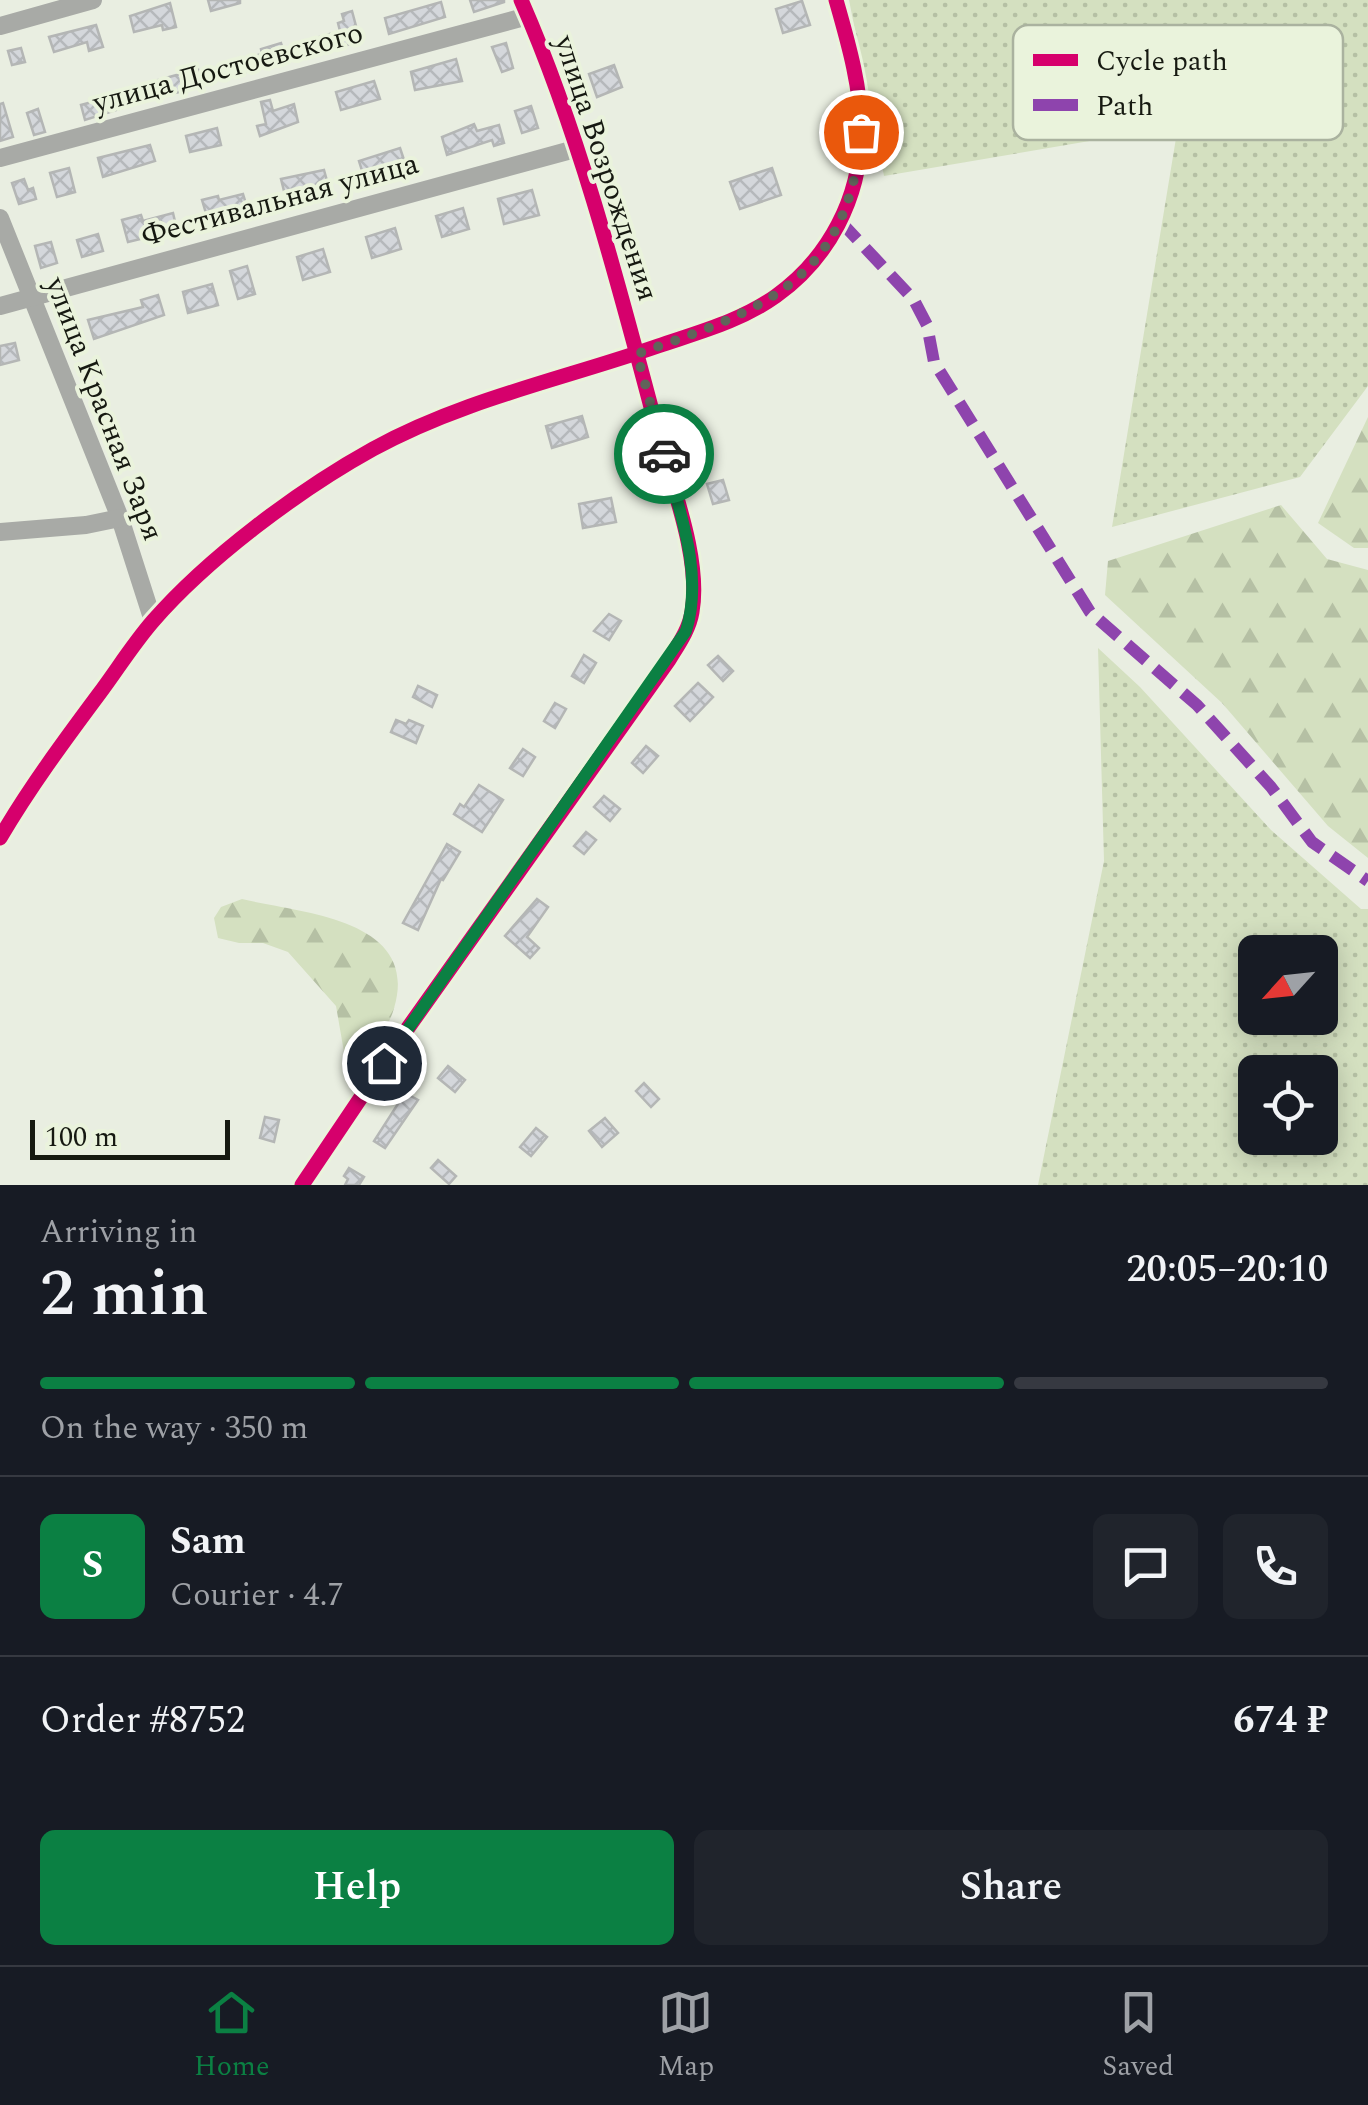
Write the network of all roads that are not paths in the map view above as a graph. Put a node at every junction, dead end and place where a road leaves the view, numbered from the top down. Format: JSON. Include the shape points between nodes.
{"nodes":[{"id":1,"x":93,"y":0,"type":"edge"},
{"id":2,"x":836,"y":0,"type":"edge"},
{"id":3,"x":524,"y":8,"type":"edge"},
{"id":4,"x":0,"y":26,"type":"edge"},
{"id":5,"x":575,"y":148,"type":"junction"},
{"id":6,"x":0,"y":158,"type":"edge"},
{"id":7,"x":0,"y":218,"type":"edge"},
{"id":8,"x":31,"y":297,"type":"junction"},
{"id":9,"x":0,"y":306,"type":"edge"},
{"id":10,"x":637,"y":354,"type":"junction"},
{"id":11,"x":120,"y":518,"type":"junction"},
{"id":12,"x":0,"y":532,"type":"edge"},
{"id":13,"x":153,"y":620,"type":"junction"},
{"id":14,"x":0,"y":838,"type":"edge"},
{"id":15,"x":302,"y":1185,"type":"edge"}],
"edges":[{"from":1,"to":4,"type":"street"},
{"from":2,"to":10,"type":"street","via":[[861,132],[852,195],[840,222],[778,295],[742,316]]},
{"from":3,"to":5,"type":"street","name":"улица Возрождения"},
{"from":3,"to":6,"type":"street","name":"улица Достоевского"},
{"from":5,"to":8,"type":"street","name":"Фестивальная улица"},
{"from":5,"to":10,"type":"street","name":"улица Возрождения"},
{"from":7,"to":8,"type":"street","name":"улица Красная Заря"},
{"from":8,"to":9,"type":"street","name":"Фестивальная улица"},
{"from":8,"to":11,"type":"street","name":"улица Красная Заря"},
{"from":10,"to":13,"type":"street","via":[[483,402],[373,449],[256,528]]},
{"from":10,"to":15,"type":"street","name":"улица Возрождения","via":[[688,545],[692,612],[686,631]]},
{"from":11,"to":12,"type":"street"},
{"from":11,"to":13,"type":"street","name":"улица Красная Заря"},
{"from":13,"to":14,"type":"street"}]}
